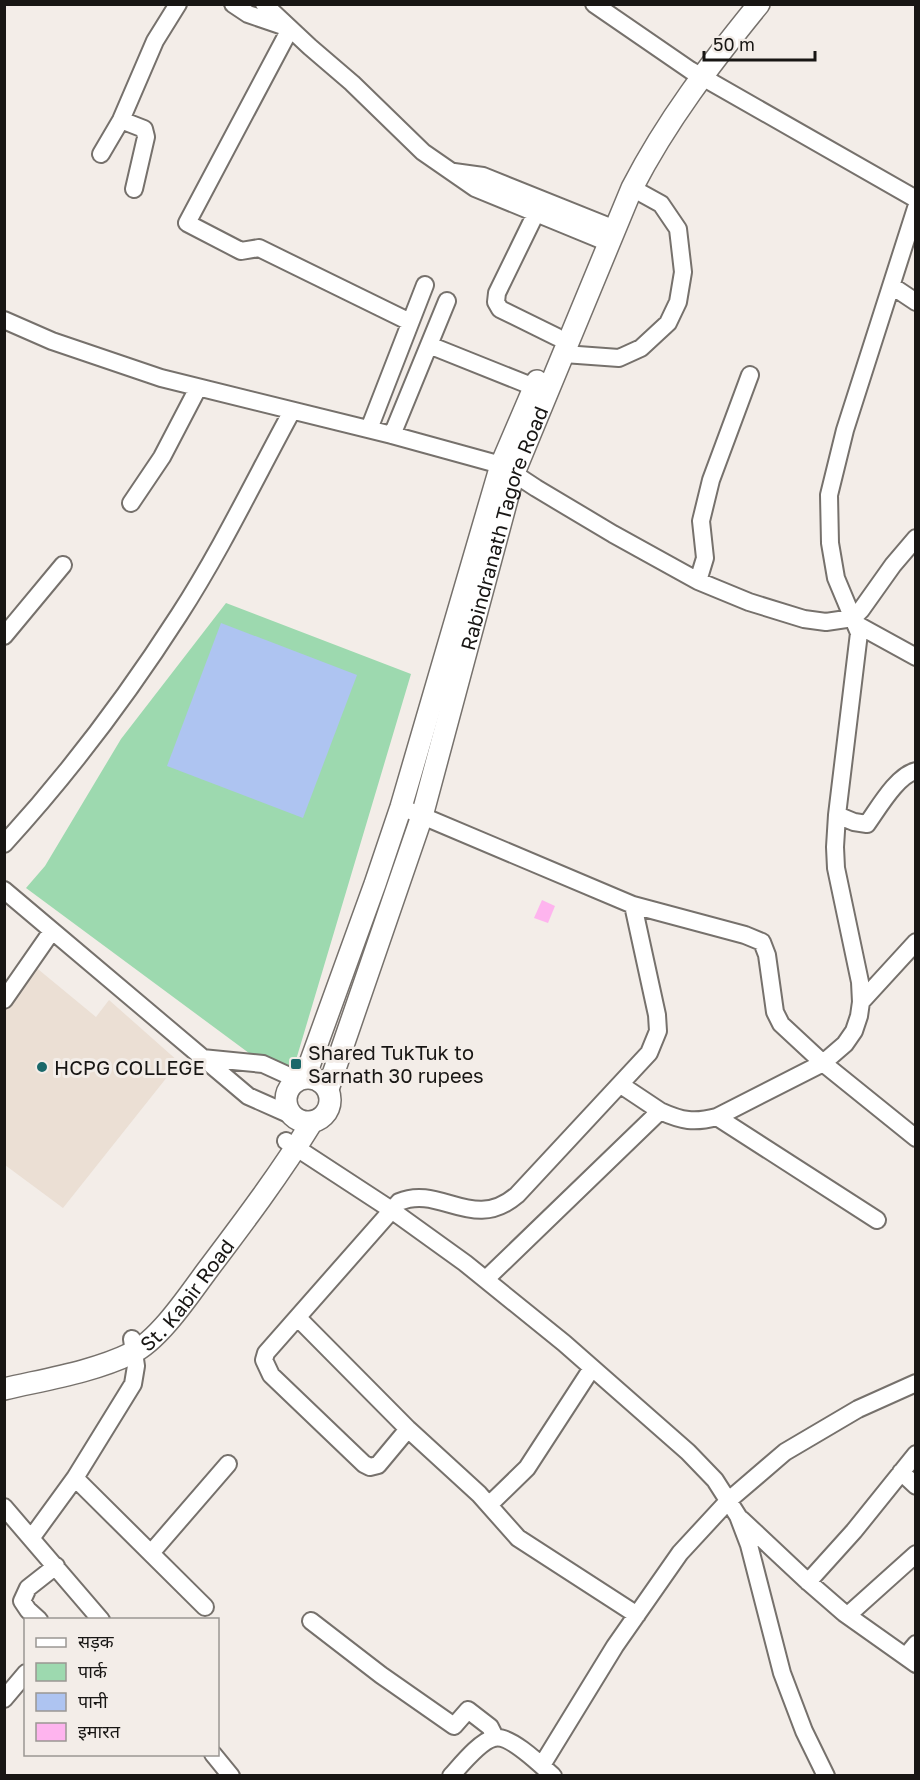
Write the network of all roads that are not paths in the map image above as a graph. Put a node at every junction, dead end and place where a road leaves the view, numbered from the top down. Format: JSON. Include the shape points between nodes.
{"nodes":[{"id":1,"x":178,"y":4,"type":"edge"},
{"id":2,"x":233,"y":4,"type":"edge"},
{"id":3,"x":264,"y":4,"type":"edge"},
{"id":4,"x":594,"y":4,"type":"edge"},
{"id":5,"x":740,"y":4,"type":"edge"},
{"id":6,"x":759,"y":4,"type":"edge"},
{"id":7,"x":290,"y":28,"type":"junction"},
{"id":8,"x":696,"y":73,"type":"junction"},
{"id":9,"x":121,"y":120,"type":"junction"},
{"id":10,"x":101,"y":154,"type":"dead end"},
{"id":11,"x":451,"y":171,"type":"junction"},
{"id":12,"x":632,"y":188,"type":"junction"},
{"id":13,"x":134,"y":189,"type":"dead end"},
{"id":14,"x":915,"y":199,"type":"edge"},
{"id":15,"x":915,"y":208,"type":"edge"},
{"id":16,"x":536,"y":213,"type":"junction"},
{"id":17,"x":605,"y":233,"type":"junction"},
{"id":18,"x":425,"y":285,"type":"dead end"},
{"id":19,"x":892,"y":286,"type":"junction"},
{"id":20,"x":447,"y":302,"type":"dead end"},
{"id":21,"x":915,"y":302,"type":"edge"},
{"id":22,"x":4,"y":320,"type":"edge"},
{"id":23,"x":410,"y":322,"type":"junction"},
{"id":24,"x":429,"y":345,"type":"junction"},
{"id":25,"x":560,"y":345,"type":"junction"},
{"id":26,"x":750,"y":375,"type":"dead end"},
{"id":27,"x":534,"y":387,"type":"junction"},
{"id":28,"x":198,"y":388,"type":"junction"},
{"id":29,"x":292,"y":411,"type":"junction"},
{"id":30,"x":369,"y":429,"type":"junction"},
{"id":31,"x":392,"y":435,"type":"junction"},
{"id":32,"x":507,"y":469,"type":"junction"},
{"id":33,"x":130,"y":503,"type":"dead end"},
{"id":34,"x":915,"y":538,"type":"edge"},
{"id":35,"x":902,"y":553,"type":"junction"},
{"id":36,"x":915,"y":564,"type":"edge"},
{"id":37,"x":63,"y":565,"type":"dead end"},
{"id":38,"x":698,"y":581,"type":"junction"},
{"id":39,"x":854,"y":621,"type":"junction"},
{"id":40,"x":4,"y":636,"type":"edge"},
{"id":41,"x":915,"y":657,"type":"edge"},
{"id":42,"x":915,"y":771,"type":"edge"},
{"id":43,"x":401,"y":807,"type":"junction"},
{"id":44,"x":837,"y":815,"type":"junction"},
{"id":45,"x":422,"y":816,"type":"junction"},
{"id":46,"x":4,"y":844,"type":"edge"},
{"id":47,"x":4,"y":890,"type":"edge"},
{"id":48,"x":633,"y":905,"type":"junction"},
{"id":49,"x":52,"y":931,"type":"junction"},
{"id":50,"x":915,"y":942,"type":"edge"},
{"id":51,"x":4,"y":1000,"type":"edge"},
{"id":52,"x":861,"y":1002,"type":"junction"},
{"id":53,"x":201,"y":1058,"type":"junction"},
{"id":54,"x":823,"y":1063,"type":"junction"},
{"id":55,"x":301,"y":1079,"type":"junction"},
{"id":56,"x":621,"y":1085,"type":"junction"},
{"id":57,"x":328,"y":1089,"type":"junction"},
{"id":58,"x":660,"y":1112,"type":"junction"},
{"id":59,"x":717,"y":1118,"type":"junction"},
{"id":60,"x":301,"y":1119,"type":"junction"},
{"id":61,"x":915,"y":1138,"type":"edge"},
{"id":62,"x":291,"y":1145,"type":"junction"},
{"id":63,"x":390,"y":1209,"type":"junction"},
{"id":64,"x":877,"y":1220,"type":"dead end"},
{"id":65,"x":486,"y":1280,"type":"junction"},
{"id":66,"x":298,"y":1318,"type":"junction"},
{"id":67,"x":133,"y":1346,"type":"junction"},
{"id":68,"x":592,"y":1368,"type":"junction"},
{"id":69,"x":4,"y":1377,"type":"edge"},
{"id":70,"x":915,"y":1383,"type":"edge"},
{"id":71,"x":4,"y":1389,"type":"edge"},
{"id":72,"x":408,"y":1429,"type":"junction"},
{"id":73,"x":915,"y":1454,"type":"edge"},
{"id":74,"x":228,"y":1464,"type":"dead end"},
{"id":75,"x":900,"y":1472,"type":"junction"},
{"id":76,"x":75,"y":1478,"type":"junction"},
{"id":77,"x":915,"y":1486,"type":"edge"},
{"id":78,"x":729,"y":1500,"type":"junction"},
{"id":79,"x":489,"y":1506,"type":"junction"},
{"id":80,"x":4,"y":1507,"type":"edge"},
{"id":81,"x":738,"y":1516,"type":"junction"},
{"id":82,"x":32,"y":1537,"type":"junction"},
{"id":83,"x":151,"y":1553,"type":"junction"},
{"id":84,"x":915,"y":1554,"type":"edge"},
{"id":85,"x":56,"y":1566,"type":"junction"},
{"id":86,"x":808,"y":1582,"type":"junction"},
{"id":87,"x":205,"y":1607,"type":"dead end"},
{"id":88,"x":637,"y":1615,"type":"junction"},
{"id":89,"x":848,"y":1615,"type":"junction"},
{"id":90,"x":37,"y":1618,"type":"edge"},
{"id":91,"x":98,"y":1618,"type":"edge"},
{"id":92,"x":311,"y":1621,"type":"dead end"},
{"id":93,"x":912,"y":1655,"type":"edge"},
{"id":94,"x":24,"y":1675,"type":"edge"},
{"id":95,"x":4,"y":1699,"type":"edge"},
{"id":96,"x":495,"y":1737,"type":"junction"},
{"id":97,"x":214,"y":1756,"type":"edge"},
{"id":98,"x":547,"y":1770,"type":"edge"},
{"id":99,"x":231,"y":1776,"type":"edge"},
{"id":100,"x":451,"y":1776,"type":"edge"},
{"id":101,"x":826,"y":1776,"type":"edge"}],
"edges":[{"from":1,"to":9,"type":"street","via":[[155,41]]},
{"from":2,"to":7,"type":"street","via":[[248,14]]},
{"from":3,"to":7,"type":"street"},
{"from":4,"to":8,"type":"street"},
{"from":5,"to":8,"type":"main road","name":"Rabindranath Tagore Road"},
{"from":6,"to":8,"type":"main road","name":"Rabindranath Tagore Road"},
{"from":7,"to":11,"type":"street","via":[[423,152]]},
{"from":7,"to":23,"type":"street","via":[[187,223],[242,251],[259,248]]},
{"from":8,"to":12,"type":"main road","name":"Rabindranath Tagore Road"},
{"from":8,"to":14,"type":"street"},
{"from":8,"to":17,"type":"main road","name":"Rabindranath Tagore Road","via":[[652,123],[633,156]]},
{"from":9,"to":10,"type":"street"},
{"from":9,"to":13,"type":"street","via":[[144,129],[146,137]]},
{"from":11,"to":16,"type":"street","via":[[475,188]]},
{"from":11,"to":17,"type":"street","via":[[483,176]]},
{"from":12,"to":17,"type":"main road","name":"Rabindranath Tagore Road"},
{"from":12,"to":25,"type":"street","via":[[661,204],[678,229],[683,272],[678,302],[668,323],[641,348],[619,358]]},
{"from":15,"to":19,"type":"street"},
{"from":16,"to":17,"type":"street"},
{"from":16,"to":25,"type":"street","via":[[496,302],[500,309]]},
{"from":17,"to":25,"type":"main road","name":"Rabindranath Tagore Road"},
{"from":18,"to":23,"type":"street"},
{"from":19,"to":21,"type":"street"},
{"from":19,"to":39,"type":"street","via":[[845,430],[829,495],[830,543],[836,578]]},
{"from":20,"to":24,"type":"street"},
{"from":22,"to":28,"type":"street","via":[[103,359]]},
{"from":23,"to":30,"type":"street"},
{"from":24,"to":27,"type":"street"},
{"from":24,"to":31,"type":"street"},
{"from":25,"to":27,"type":"main road","name":"Rabindranath Tagore Road"},
{"from":25,"to":32,"type":"main road","name":"Rabindranath Tagore Road"},
{"from":26,"to":38,"type":"street","via":[[700,520],[705,558]]},
{"from":27,"to":32,"type":"main road","name":"Rabindranath Tagore Road"},
{"from":28,"to":29,"type":"street"},
{"from":28,"to":33,"type":"street","via":[[162,457]]},
{"from":29,"to":30,"type":"street"},
{"from":29,"to":46,"type":"street","via":[[179,614],[67,772]]},
{"from":30,"to":31,"type":"street"},
{"from":31,"to":32,"type":"street"},
{"from":32,"to":38,"type":"street"},
{"from":32,"to":43,"type":"main road","name":"Rabindranath Tagore Road"},
{"from":32,"to":45,"type":"main road","name":"Rabindranath Tagore Road"},
{"from":34,"to":35,"type":"street"},
{"from":35,"to":36,"type":"street"},
{"from":35,"to":39,"type":"street"},
{"from":37,"to":40,"type":"street"},
{"from":38,"to":39,"type":"street","via":[[804,619]]},
{"from":39,"to":41,"type":"street"},
{"from":39,"to":44,"type":"street","via":[[859,640]]},
{"from":42,"to":44,"type":"street","via":[[896,784],[867,824]]},
{"from":43,"to":45,"type":"street"},
{"from":43,"to":55,"type":"main road","name":"Rabindranath Tagore Road"},
{"from":44,"to":52,"type":"street","via":[[836,868]]},
{"from":45,"to":48,"type":"street"},
{"from":45,"to":57,"type":"main road","name":"Rabindranath Tagore Road"},
{"from":47,"to":49,"type":"street"},
{"from":48,"to":54,"type":"street","via":[[762,942],[775,1012],[781,1024]]},
{"from":48,"to":56,"type":"street","via":[[658,1031],[649,1053]]},
{"from":49,"to":51,"type":"street"},
{"from":49,"to":53,"type":"street"},
{"from":50,"to":52,"type":"street"},
{"from":52,"to":54,"type":"street","via":[[854,1031]]},
{"from":53,"to":55,"type":"street","via":[[263,1064]]},
{"from":53,"to":60,"type":"street","via":[[248,1096]]},
{"from":54,"to":59,"type":"street"},
{"from":54,"to":61,"type":"street"},
{"from":55,"to":57,"type":"main road","via":[[318,1079]]},
{"from":55,"to":60,"type":"main road","name":"Rabindranath Tagore Road","via":[[288,1090],[286,1104]]},
{"from":56,"to":58,"type":"street"},
{"from":56,"to":63,"type":"street","via":[[506,1205],[477,1210],[419,1197],[408,1198]]},
{"from":57,"to":60,"type":"main road","name":"Rabindranath Tagore Road","via":[[330,1096],[324,1115]]},
{"from":58,"to":59,"type":"street","via":[[680,1120],[700,1122]]},
{"from":58,"to":65,"type":"street"},
{"from":59,"to":64,"type":"street"},
{"from":60,"to":62,"type":"main road","name":"St. Kabir Road"},
{"from":62,"to":63,"type":"street"},
{"from":62,"to":67,"type":"main road","name":"St. Kabir Road"},
{"from":63,"to":65,"type":"street"},
{"from":63,"to":66,"type":"street"},
{"from":65,"to":68,"type":"street"},
{"from":66,"to":72,"type":"street"},
{"from":66,"to":72,"type":"street","via":[[266,1353],[264,1360],[271,1375],[370,1467],[378,1465]]},
{"from":67,"to":69,"type":"main road","name":"St. Kabir Road"},
{"from":67,"to":71,"type":"main road","name":"St. Kabir Road","via":[[81,1371]]},
{"from":67,"to":76,"type":"street","via":[[133,1384]]},
{"from":68,"to":78,"type":"street","via":[[688,1452]]},
{"from":68,"to":79,"type":"street","via":[[527,1468]]},
{"from":70,"to":78,"type":"street","via":[[858,1409],[784,1452]]},
{"from":72,"to":79,"type":"street"},
{"from":73,"to":75,"type":"street"},
{"from":74,"to":83,"type":"street"},
{"from":75,"to":77,"type":"street"},
{"from":75,"to":86,"type":"street"},
{"from":76,"to":82,"type":"street"},
{"from":76,"to":83,"type":"street"},
{"from":78,"to":81,"type":"street"},
{"from":78,"to":88,"type":"street","via":[[680,1553]]},
{"from":79,"to":88,"type":"street","via":[[518,1538]]},
{"from":80,"to":82,"type":"street"},
{"from":81,"to":86,"type":"street"},
{"from":81,"to":101,"type":"street","via":[[782,1673]]},
{"from":82,"to":85,"type":"street"},
{"from":83,"to":87,"type":"street"},
{"from":84,"to":89,"type":"street"},
{"from":85,"to":90,"type":"street","via":[[28,1588],[22,1601]]},
{"from":85,"to":91,"type":"street"},
{"from":86,"to":89,"type":"street"},
{"from":88,"to":98,"type":"street","via":[[615,1646]]},
{"from":89,"to":93,"type":"street"},
{"from":92,"to":96,"type":"street","via":[[454,1726],[468,1710],[490,1727]]},
{"from":94,"to":95,"type":"street"},
{"from":96,"to":98,"type":"street","via":[[505,1738]]},
{"from":96,"to":100,"type":"street","via":[[483,1743]]},
{"from":97,"to":99,"type":"street"}]}
